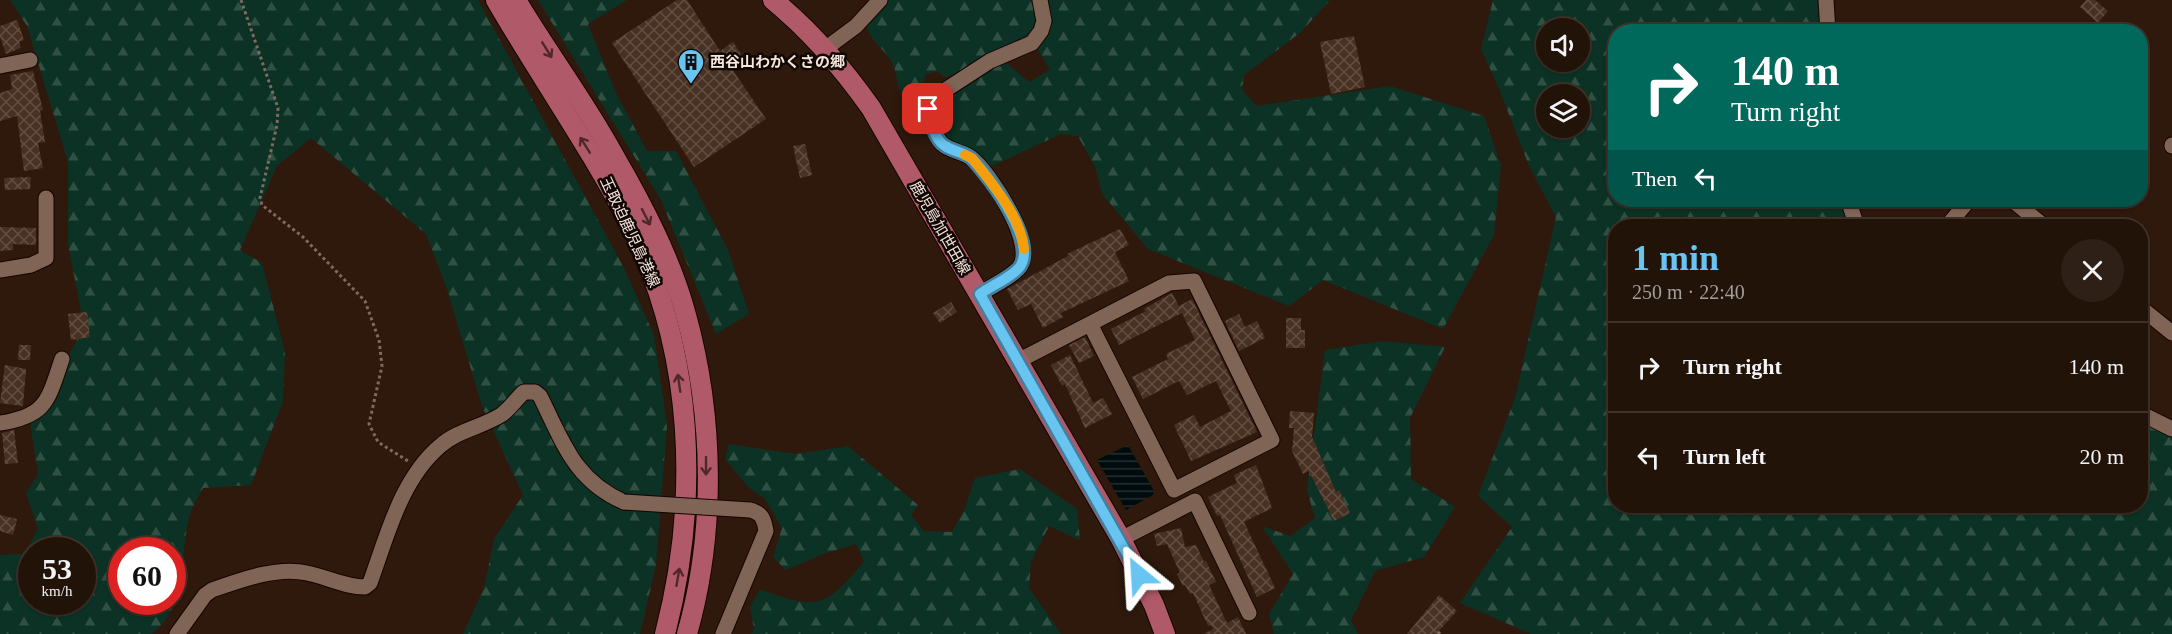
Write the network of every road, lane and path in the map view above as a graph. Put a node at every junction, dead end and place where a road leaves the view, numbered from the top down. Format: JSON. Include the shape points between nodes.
{"nodes":[{"id":1,"x":241,"y":0,"type":"edge"},
{"id":2,"x":496,"y":0,"type":"edge"},
{"id":3,"x":516,"y":0,"type":"edge"},
{"id":4,"x":773,"y":0,"type":"edge"},
{"id":5,"x":880,"y":0,"type":"edge"},
{"id":6,"x":1040,"y":0,"type":"edge"},
{"id":7,"x":1826,"y":0,"type":"edge"},
{"id":8,"x":1828,"y":24,"type":"edge"},
{"id":9,"x":825,"y":49,"type":"junction"},
{"id":10,"x":30,"y":60,"type":"dead end"},
{"id":11,"x":0,"y":66,"type":"edge"},
{"id":12,"x":46,"y":198,"type":"dead end"},
{"id":13,"x":1963,"y":207,"type":"edge"},
{"id":14,"x":2021,"y":207,"type":"edge"},
{"id":15,"x":1953,"y":219,"type":"edge"},
{"id":16,"x":2035,"y":219,"type":"edge"},
{"id":17,"x":0,"y":270,"type":"edge"},
{"id":18,"x":980,"y":294,"type":"junction"},
{"id":19,"x":2148,"y":314,"type":"edge"},
{"id":20,"x":1090,"y":324,"type":"junction"},
{"id":21,"x":2172,"y":333,"type":"edge"},
{"id":22,"x":62,"y":359,"type":"dead end"},
{"id":23,"x":1018,"y":361,"type":"junction"},
{"id":24,"x":2148,"y":417,"type":"edge"},
{"id":25,"x":0,"y":423,"type":"edge"},
{"id":26,"x":2172,"y":429,"type":"edge"},
{"id":27,"x":417,"y":469,"type":"junction"},
{"id":28,"x":1121,"y":539,"type":"junction"},
{"id":29,"x":1250,"y":613,"type":"dead end"},
{"id":30,"x":177,"y":634,"type":"edge"},
{"id":31,"x":665,"y":634,"type":"edge"},
{"id":32,"x":687,"y":634,"type":"edge"},
{"id":33,"x":723,"y":634,"type":"edge"},
{"id":34,"x":1164,"y":634,"type":"edge"}],
"edges":[{"from":1,"to":27,"type":"path","via":[[278,108],[260,198],[262,205],[303,237],[365,301],[379,340],[382,366],[369,424],[372,435]]},
{"from":31,"to":2,"type":"main road","name":"玉取迫鹿児島港線","one_way":true,"via":[[682,550],[687,472],[684,417],[670,329],[632,228]]},
{"from":3,"to":32,"type":"main road","name":"玉取迫鹿児島港線","one_way":true,"via":[[613,153],[649,223],[685,313],[702,398],[706,464],[705,528]]},
{"from":4,"to":9,"type":"main road","name":"鹿児島加世田線","via":[[803,24]]},
{"from":5,"to":9,"type":"street","via":[[856,26]]},
{"from":6,"to":18,"type":"street","via":[[1044,21],[1032,43],[990,61],[930,100],[929,116],[939,141],[972,158],[1021,232],[1024,258],[1019,268]]},
{"from":7,"to":8,"type":"street"},
{"from":9,"to":18,"type":"main road","name":"鹿児島加世田線","via":[[871,108]]},
{"from":10,"to":11,"type":"street"},
{"from":12,"to":17,"type":"street","via":[[46,258]]},
{"from":13,"to":15,"type":"street"},
{"from":14,"to":16,"type":"street"},
{"from":18,"to":23,"type":"main road","name":"鹿児島加世田線"},
{"from":19,"to":21,"type":"street"},
{"from":20,"to":20,"type":"street","via":[[1169,283],[1194,281],[1272,440],[1174,490]]},
{"from":20,"to":23,"type":"street"},
{"from":22,"to":25,"type":"street","via":[[42,406],[23,419]]},
{"from":23,"to":28,"type":"main road","name":"鹿児島加世田線"},
{"from":24,"to":26,"type":"street"},
{"from":27,"to":30,"type":"street","via":[[365,587],[352,587],[307,573],[280,571],[212,590]]},
{"from":27,"to":33,"type":"street","bridge":true,"via":[[441,445],[500,416],[520,395],[530,391],[540,396],[575,466],[603,493],[624,502],[759,512],[766,531]]},
{"from":28,"to":29,"type":"street","via":[[1195,501]]},
{"from":28,"to":34,"type":"main road","name":"鹿児島加世田線"}]}
